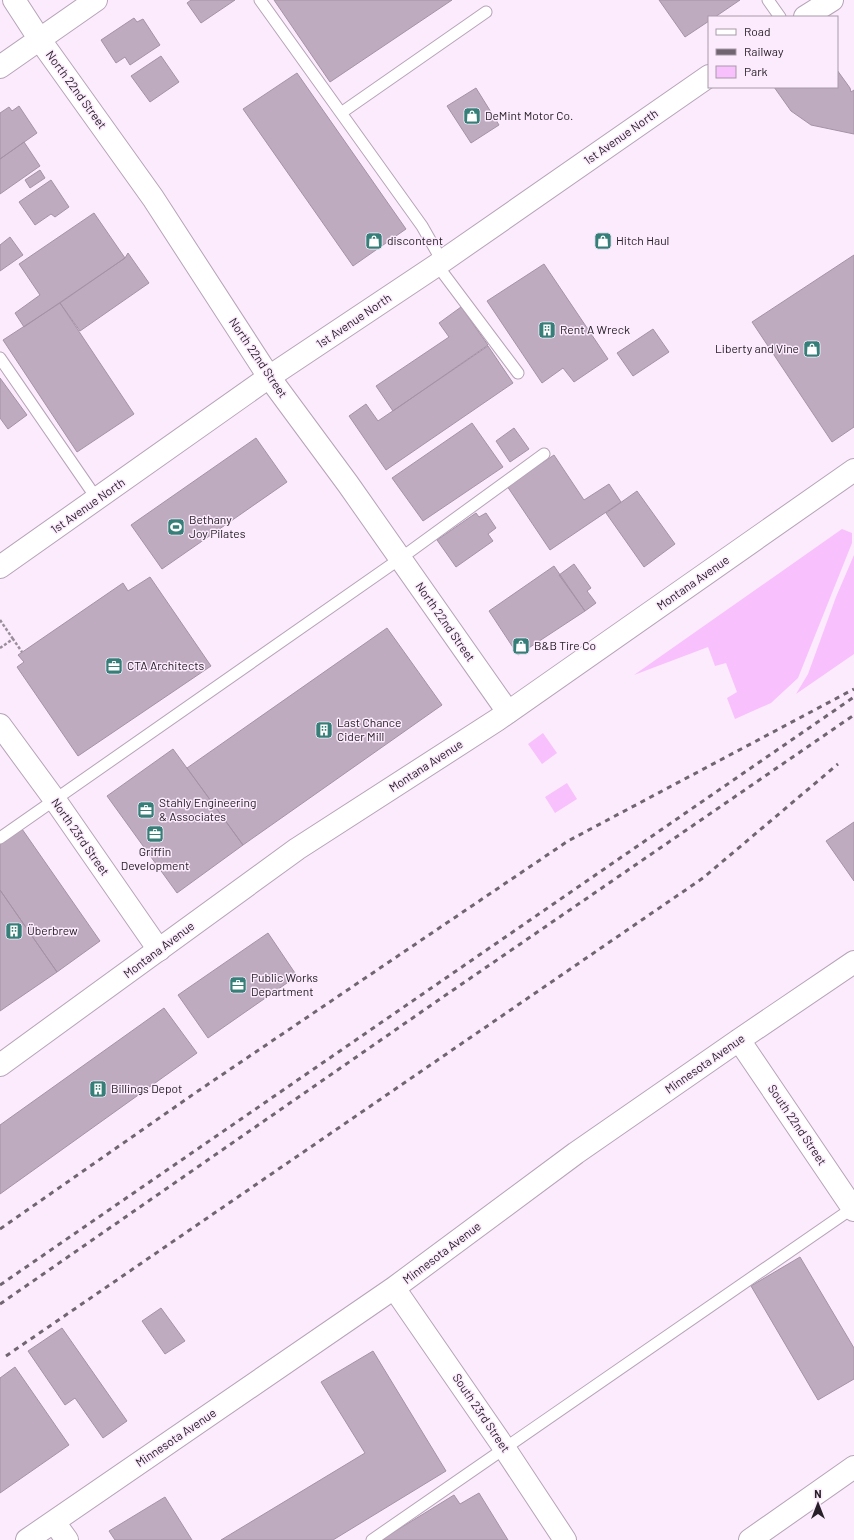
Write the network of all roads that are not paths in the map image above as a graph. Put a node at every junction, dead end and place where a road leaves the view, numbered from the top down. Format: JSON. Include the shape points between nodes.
{"nodes":[{"id":1,"x":14,"y":0,"type":"edge"},
{"id":2,"x":96,"y":0,"type":"edge"},
{"id":3,"x":260,"y":0,"type":"edge"},
{"id":4,"x":768,"y":0,"type":"edge"},
{"id":5,"x":832,"y":0,"type":"edge"},
{"id":6,"x":486,"y":12,"type":"dead end"},
{"id":7,"x":779,"y":16,"type":"edge"},
{"id":8,"x":807,"y":16,"type":"edge"},
{"id":9,"x":40,"y":40,"type":"junction"},
{"id":10,"x":0,"y":67,"type":"edge"},
{"id":11,"x":708,"y":77,"type":"edge"},
{"id":12,"x":341,"y":113,"type":"junction"},
{"id":13,"x":440,"y":263,"type":"junction"},
{"id":14,"x":0,"y":358,"type":"edge"},
{"id":15,"x":518,"y":373,"type":"dead end"},
{"id":16,"x":270,"y":377,"type":"junction"},
{"id":17,"x":544,"y":454,"type":"dead end"},
{"id":18,"x":851,"y":477,"type":"edge"},
{"id":19,"x":97,"y":499,"type":"junction"},
{"id":20,"x":401,"y":558,"type":"junction"},
{"id":21,"x":0,"y":567,"type":"edge"},
{"id":22,"x":508,"y":712,"type":"junction"},
{"id":23,"x":0,"y":725,"type":"edge"},
{"id":24,"x":55,"y":800,"type":"junction"},
{"id":25,"x":0,"y":838,"type":"edge"},
{"id":26,"x":159,"y":950,"type":"junction"},
{"id":27,"x":854,"y":962,"type":"edge"},
{"id":28,"x":739,"y":1040,"type":"junction"},
{"id":29,"x":0,"y":1065,"type":"edge"},
{"id":30,"x":854,"y":1209,"type":"edge"},
{"id":31,"x":394,"y":1288,"type":"junction"},
{"id":32,"x":505,"y":1449,"type":"junction"},
{"id":33,"x":854,"y":1467,"type":"edge"},
{"id":34,"x":54,"y":1522,"type":"junction"},
{"id":35,"x":27,"y":1540,"type":"edge"},
{"id":36,"x":67,"y":1540,"type":"edge"},
{"id":37,"x":372,"y":1540,"type":"edge"},
{"id":38,"x":565,"y":1540,"type":"edge"},
{"id":39,"x":750,"y":1540,"type":"edge"}],
"edges":[{"from":1,"to":9,"type":"street","name":"North 22nd Street"},
{"from":2,"to":9,"type":"street"},
{"from":3,"to":12,"type":"lane"},
{"from":4,"to":7,"type":"lane"},
{"from":5,"to":8,"type":"street"},
{"from":6,"to":12,"type":"lane"},
{"from":9,"to":10,"type":"street"},
{"from":9,"to":16,"type":"street","name":"North 22nd Street","via":[[154,198]]},
{"from":11,"to":13,"type":"street","name":"1st Avenue North"},
{"from":12,"to":13,"type":"lane","via":[[422,226]]},
{"from":13,"to":15,"type":"lane"},
{"from":13,"to":16,"type":"street","name":"1st Avenue North"},
{"from":14,"to":19,"type":"lane"},
{"from":16,"to":19,"type":"street","name":"1st Avenue North"},
{"from":16,"to":20,"type":"street","name":"North 22nd Street"},
{"from":17,"to":20,"type":"lane"},
{"from":18,"to":22,"type":"street","name":"Montana Avenue"},
{"from":19,"to":21,"type":"street","name":"1st Avenue North"},
{"from":20,"to":22,"type":"street","name":"North 22nd Street"},
{"from":20,"to":24,"type":"lane"},
{"from":22,"to":26,"type":"street","name":"Montana Avenue","via":[[297,849]]},
{"from":23,"to":24,"type":"street","name":"North 23rd Street"},
{"from":24,"to":25,"type":"lane"},
{"from":24,"to":26,"type":"street","name":"North 23rd Street"},
{"from":26,"to":29,"type":"street","name":"Montana Avenue"},
{"from":27,"to":28,"type":"street","name":"Minnesota Avenue"},
{"from":28,"to":30,"type":"street","name":"South 22nd Street"},
{"from":28,"to":31,"type":"street","name":"Minnesota Avenue","via":[[576,1153]]},
{"from":30,"to":32,"type":"lane"},
{"from":31,"to":32,"type":"street","name":"South 23rd Street"},
{"from":31,"to":34,"type":"street","name":"Minnesota Avenue"},
{"from":32,"to":37,"type":"lane"},
{"from":32,"to":38,"type":"street","name":"South 23rd Street"},
{"from":33,"to":39,"type":"street"},
{"from":34,"to":35,"type":"street","name":"Minnesota Avenue"},
{"from":34,"to":36,"type":"street"}]}
